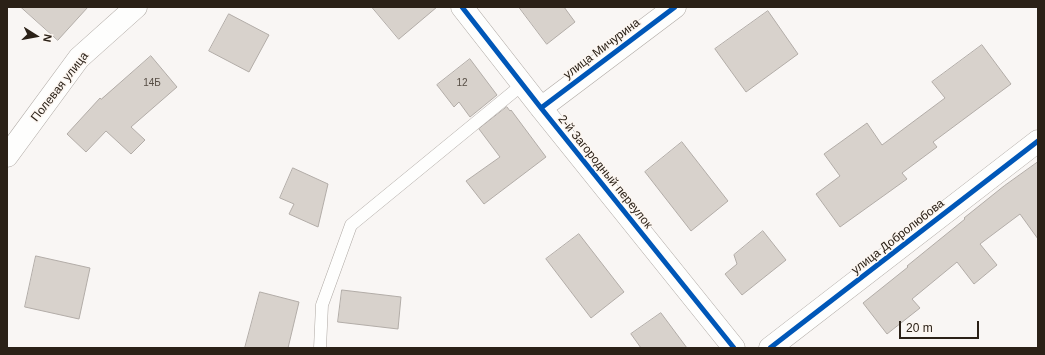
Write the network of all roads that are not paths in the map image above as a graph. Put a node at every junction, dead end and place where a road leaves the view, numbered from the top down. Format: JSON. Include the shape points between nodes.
{"nodes":[{"id":1,"x":136,"y":7,"type":"edge"},
{"id":2,"x":462,"y":7,"type":"edge"},
{"id":3,"x":675,"y":7,"type":"edge"},
{"id":4,"x":523,"y":84,"type":"junction"},
{"id":5,"x":541,"y":108,"type":"junction"},
{"id":6,"x":1038,"y":141,"type":"edge"},
{"id":7,"x":7,"y":156,"type":"edge"},
{"id":8,"x":320,"y":348,"type":"edge"},
{"id":9,"x":734,"y":348,"type":"edge"},
{"id":10,"x":770,"y":348,"type":"edge"}],
"edges":[{"from":1,"to":7,"type":"street","name":"Полевая улица","via":[[79,58]]},
{"from":2,"to":4,"type":"street","name":"2-й Загородный переулок"},
{"from":3,"to":5,"type":"street","name":"улица Мичурина"},
{"from":4,"to":5,"type":"street","name":"2-й Загородный переулок"},
{"from":4,"to":8,"type":"lane","via":[[351,225],[322,305]]},
{"from":5,"to":9,"type":"street","name":"2-й Загородный переулок"},
{"from":6,"to":10,"type":"street","name":"улица Добролюбова"}]}
